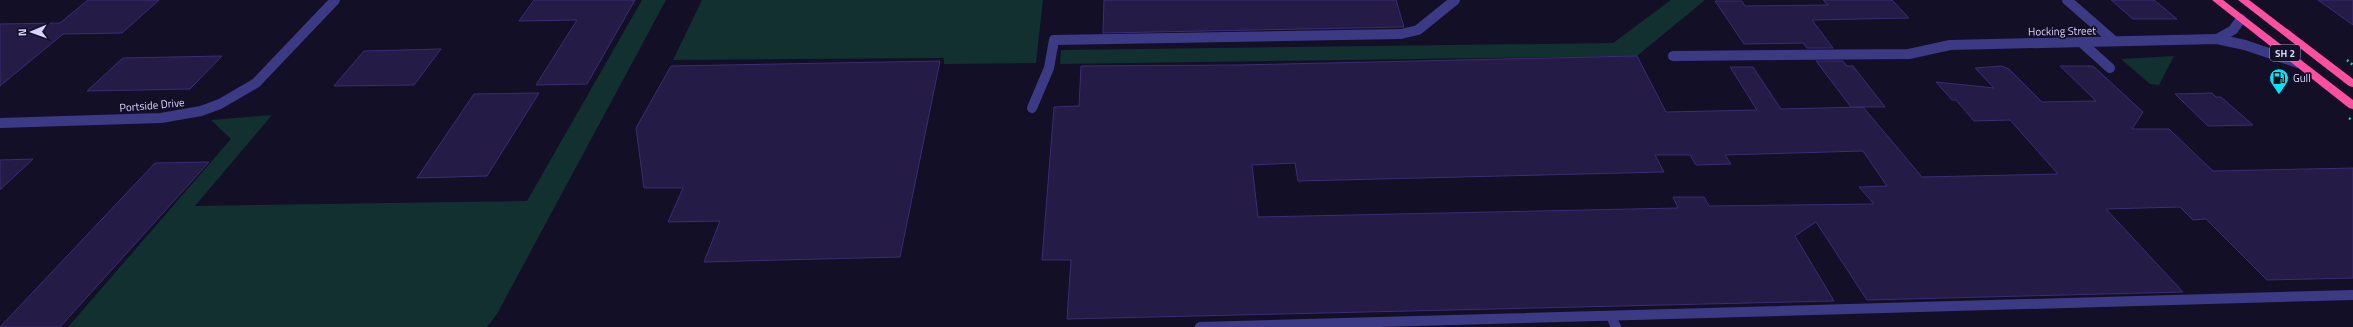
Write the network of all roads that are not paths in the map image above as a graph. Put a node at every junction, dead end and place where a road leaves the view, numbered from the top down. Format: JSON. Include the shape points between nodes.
{"nodes":[{"id":1,"x":335,"y":0,"type":"edge"},
{"id":2,"x":1455,"y":0,"type":"edge"},
{"id":3,"x":2067,"y":0,"type":"edge"},
{"id":4,"x":2217,"y":0,"type":"edge"},
{"id":5,"x":2243,"y":0,"type":"edge"},
{"id":6,"x":2241,"y":19,"type":"junction"},
{"id":7,"x":2217,"y":39,"type":"junction"},
{"id":8,"x":2081,"y":42,"type":"junction"},
{"id":9,"x":2114,"y":42,"type":"junction"},
{"id":10,"x":1673,"y":56,"type":"dead end"},
{"id":11,"x":2298,"y":63,"type":"junction"},
{"id":12,"x":2110,"y":68,"type":"dead end"},
{"id":13,"x":2353,"y":84,"type":"edge"},
{"id":14,"x":2353,"y":106,"type":"edge"},
{"id":15,"x":1032,"y":108,"type":"dead end"},
{"id":16,"x":0,"y":123,"type":"edge"},
{"id":17,"x":2353,"y":295,"type":"edge"},
{"id":18,"x":1614,"y":322,"type":"edge"},
{"id":19,"x":1200,"y":327,"type":"edge"}],
"edges":[{"from":1,"to":16,"type":"street","name":"Portside Drive","via":[[256,84],[241,95],[216,107],[158,119]]},
{"from":2,"to":15,"type":"street","via":[[1418,30],[1401,34],[1054,40],[1049,68]]},
{"from":3,"to":9,"type":"street"},
{"from":4,"to":6,"type":"highway","number":"SH 2"},
{"from":5,"to":13,"type":"highway","number":"SH 2"},
{"from":6,"to":7,"type":"street","name":"Hocking Street","via":[[2233,30]]},
{"from":6,"to":11,"type":"highway","number":"SH 2"},
{"from":7,"to":9,"type":"street","name":"Hocking Street"},
{"from":7,"to":11,"type":"street","name":"Hocking Street"},
{"from":8,"to":9,"type":"street","name":"Hocking Street"},
{"from":8,"to":10,"type":"street","name":"Hocking Street","via":[[1950,46],[1909,54]]},
{"from":8,"to":12,"type":"street"},
{"from":11,"to":14,"type":"highway","number":"SH 2"},
{"from":17,"to":18,"type":"street"},
{"from":18,"to":19,"type":"street"}]}
